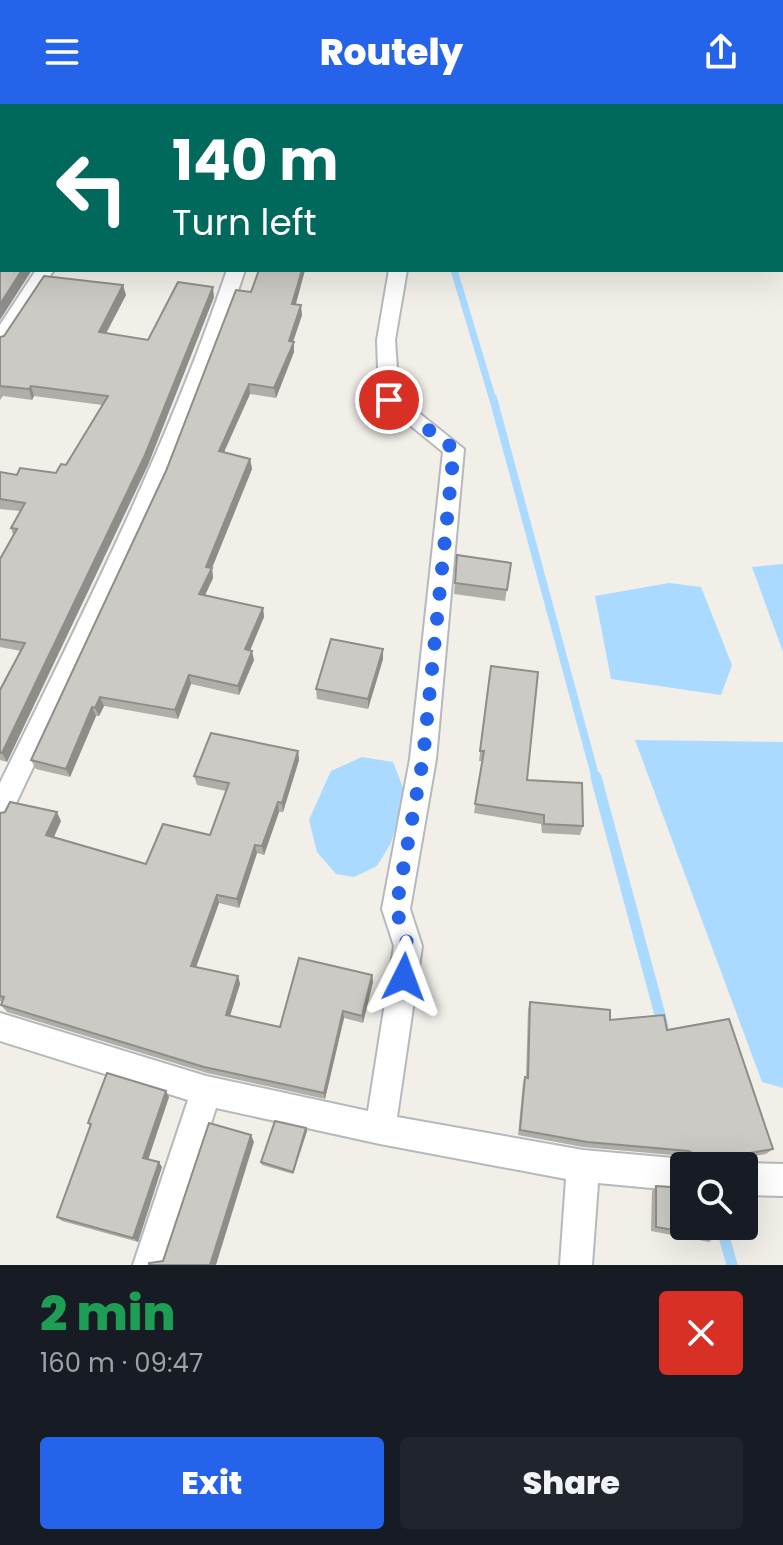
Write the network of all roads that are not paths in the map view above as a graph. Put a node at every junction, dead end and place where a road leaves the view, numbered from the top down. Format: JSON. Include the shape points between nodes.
{"nodes":[{"id":1,"x":44,"y":272,"type":"edge"},
{"id":2,"x":235,"y":272,"type":"edge"},
{"id":3,"x":398,"y":272,"type":"edge"},
{"id":4,"x":0,"y":339,"type":"edge"},
{"id":5,"x":0,"y":810,"type":"edge"},
{"id":6,"x":0,"y":1027,"type":"edge"},
{"id":7,"x":206,"y":1091,"type":"junction"},
{"id":8,"x":380,"y":1129,"type":"junction"},
{"id":9,"x":583,"y":1166,"type":"junction"},
{"id":10,"x":670,"y":1174,"type":"edge"},
{"id":11,"x":758,"y":1179,"type":"edge"},
{"id":12,"x":783,"y":1180,"type":"edge"},
{"id":13,"x":149,"y":1265,"type":"edge"},
{"id":14,"x":576,"y":1265,"type":"edge"}],
"edges":[{"from":1,"to":4,"type":"street"},
{"from":2,"to":5,"type":"street","via":[[130,540]]},
{"from":3,"to":8,"type":"street","via":[[386,340],[389,400],[454,449],[423,759],[396,909],[408,946]]},
{"from":6,"to":7,"type":"street"},
{"from":7,"to":8,"type":"street"},
{"from":7,"to":13,"type":"street"},
{"from":8,"to":9,"type":"street"},
{"from":9,"to":10,"type":"street"},
{"from":9,"to":14,"type":"street"},
{"from":11,"to":12,"type":"street"}]}
